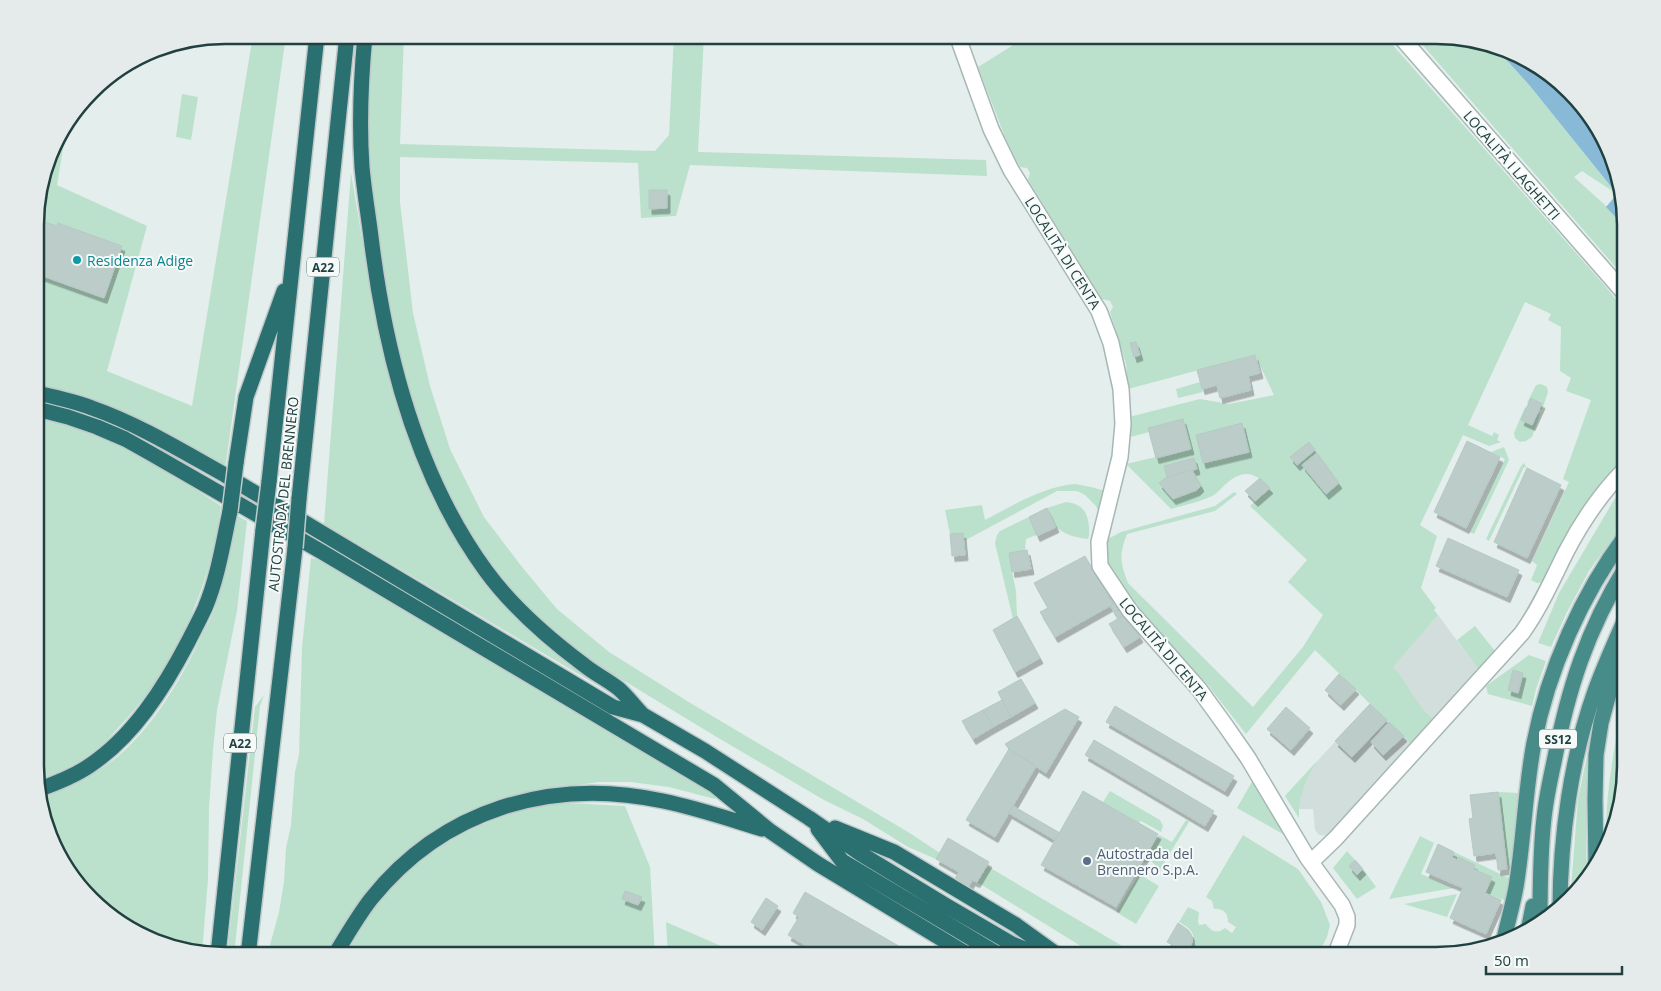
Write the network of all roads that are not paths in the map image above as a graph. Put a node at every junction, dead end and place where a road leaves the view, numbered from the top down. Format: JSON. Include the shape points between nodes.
{"nodes":[{"id":1,"x":316,"y":44,"type":"edge"},
{"id":2,"x":347,"y":44,"type":"edge"},
{"id":3,"x":364,"y":44,"type":"edge"},
{"id":4,"x":960,"y":44,"type":"edge"},
{"id":5,"x":1407,"y":44,"type":"edge"},
{"id":6,"x":292,"y":268,"type":"junction"},
{"id":7,"x":1617,"y":285,"type":"edge"},
{"id":8,"x":44,"y":395,"type":"edge"},
{"id":9,"x":44,"y":411,"type":"edge"},
{"id":10,"x":1617,"y":477,"type":"edge"},
{"id":11,"x":1617,"y":548,"type":"edge"},
{"id":12,"x":1617,"y":582,"type":"edge"},
{"id":13,"x":1617,"y":638,"type":"edge"},
{"id":14,"x":1617,"y":666,"type":"edge"},
{"id":15,"x":643,"y":715,"type":"junction"},
{"id":16,"x":45,"y":787,"type":"edge"},
{"id":17,"x":810,"y":818,"type":"junction"},
{"id":18,"x":770,"y":831,"type":"junction"},
{"id":19,"x":1596,"y":852,"type":"edge"},
{"id":20,"x":1311,"y":862,"type":"junction"},
{"id":21,"x":1540,"y":876,"type":"junction"},
{"id":22,"x":1561,"y":897,"type":"edge"},
{"id":23,"x":1540,"y":915,"type":"edge"},
{"id":24,"x":1530,"y":921,"type":"edge"},
{"id":25,"x":1505,"y":933,"type":"edge"},
{"id":26,"x":219,"y":947,"type":"edge"},
{"id":27,"x":249,"y":947,"type":"edge"},
{"id":28,"x":340,"y":947,"type":"edge"},
{"id":29,"x":955,"y":947,"type":"edge"},
{"id":30,"x":986,"y":947,"type":"edge"},
{"id":31,"x":1020,"y":947,"type":"edge"},
{"id":32,"x":1046,"y":947,"type":"edge"},
{"id":33,"x":1338,"y":947,"type":"edge"}],
"edges":[{"from":1,"to":6,"type":"highway","name":"AUTOSTRADA DEL BRENNERO","number":"A22"},
{"from":2,"to":27,"type":"highway","name":"AUTOSTRADA DEL BRENNERO","number":"A22","bridge":true,"via":[[295,548]]},
{"from":3,"to":15,"type":"highway","via":[[360,125],[375,271],[386,334],[414,431],[456,526],[486,572],[549,638],[620,690]]},
{"from":4,"to":20,"type":"street","name":"LOCALITÀ DI CENTA","via":[[991,129],[1011,170],[1095,304],[1111,343],[1121,389],[1123,424],[1120,457],[1098,542],[1100,566],[1130,611],[1199,689],[1225,725]]},
{"from":5,"to":7,"type":"street","name":"LOCALITÀ I LAGHETTI"},
{"from":6,"to":16,"type":"highway","bridge":true,"via":[[246,397],[230,511],[206,607],[173,671],[132,727],[89,766]]},
{"from":6,"to":26,"type":"highway","name":"AUTOSTRADA DEL BRENNERO","number":"A22","bridge":true},
{"from":8,"to":15,"type":"highway","via":[[94,408],[165,441],[613,707]]},
{"from":9,"to":18,"type":"highway","via":[[125,439],[184,472],[714,785]]},
{"from":10,"to":20,"type":"street","via":[[1578,529],[1540,605],[1522,633]]},
{"from":11,"to":25,"type":"highway","via":[[1596,579],[1574,623],[1541,714],[1534,743],[1516,887]]},
{"from":12,"to":21,"type":"highway","number":"SS12","via":[[1596,620],[1572,683],[1549,784]]},
{"from":13,"to":22,"type":"highway","number":"SS12","via":[[1595,691],[1569,796]]},
{"from":14,"to":19,"type":"highway","via":[[1596,755]]},
{"from":15,"to":17,"type":"highway"},
{"from":17,"to":30,"type":"highway","via":[[842,861]]},
{"from":17,"to":31,"type":"highway","via":[[861,854]]},
{"from":17,"to":32,"type":"highway","via":[[894,852]]},
{"from":18,"to":28,"type":"highway","via":[[662,800],[577,794],[526,800],[471,819],[414,855],[372,898]]},
{"from":18,"to":29,"type":"highway"},
{"from":20,"to":33,"type":"street","name":"LOCALITÀ DI CENTA","via":[[1342,904],[1347,917]]},
{"from":21,"to":23,"type":"highway","number":"SS12"},
{"from":21,"to":24,"type":"highway"}]}
